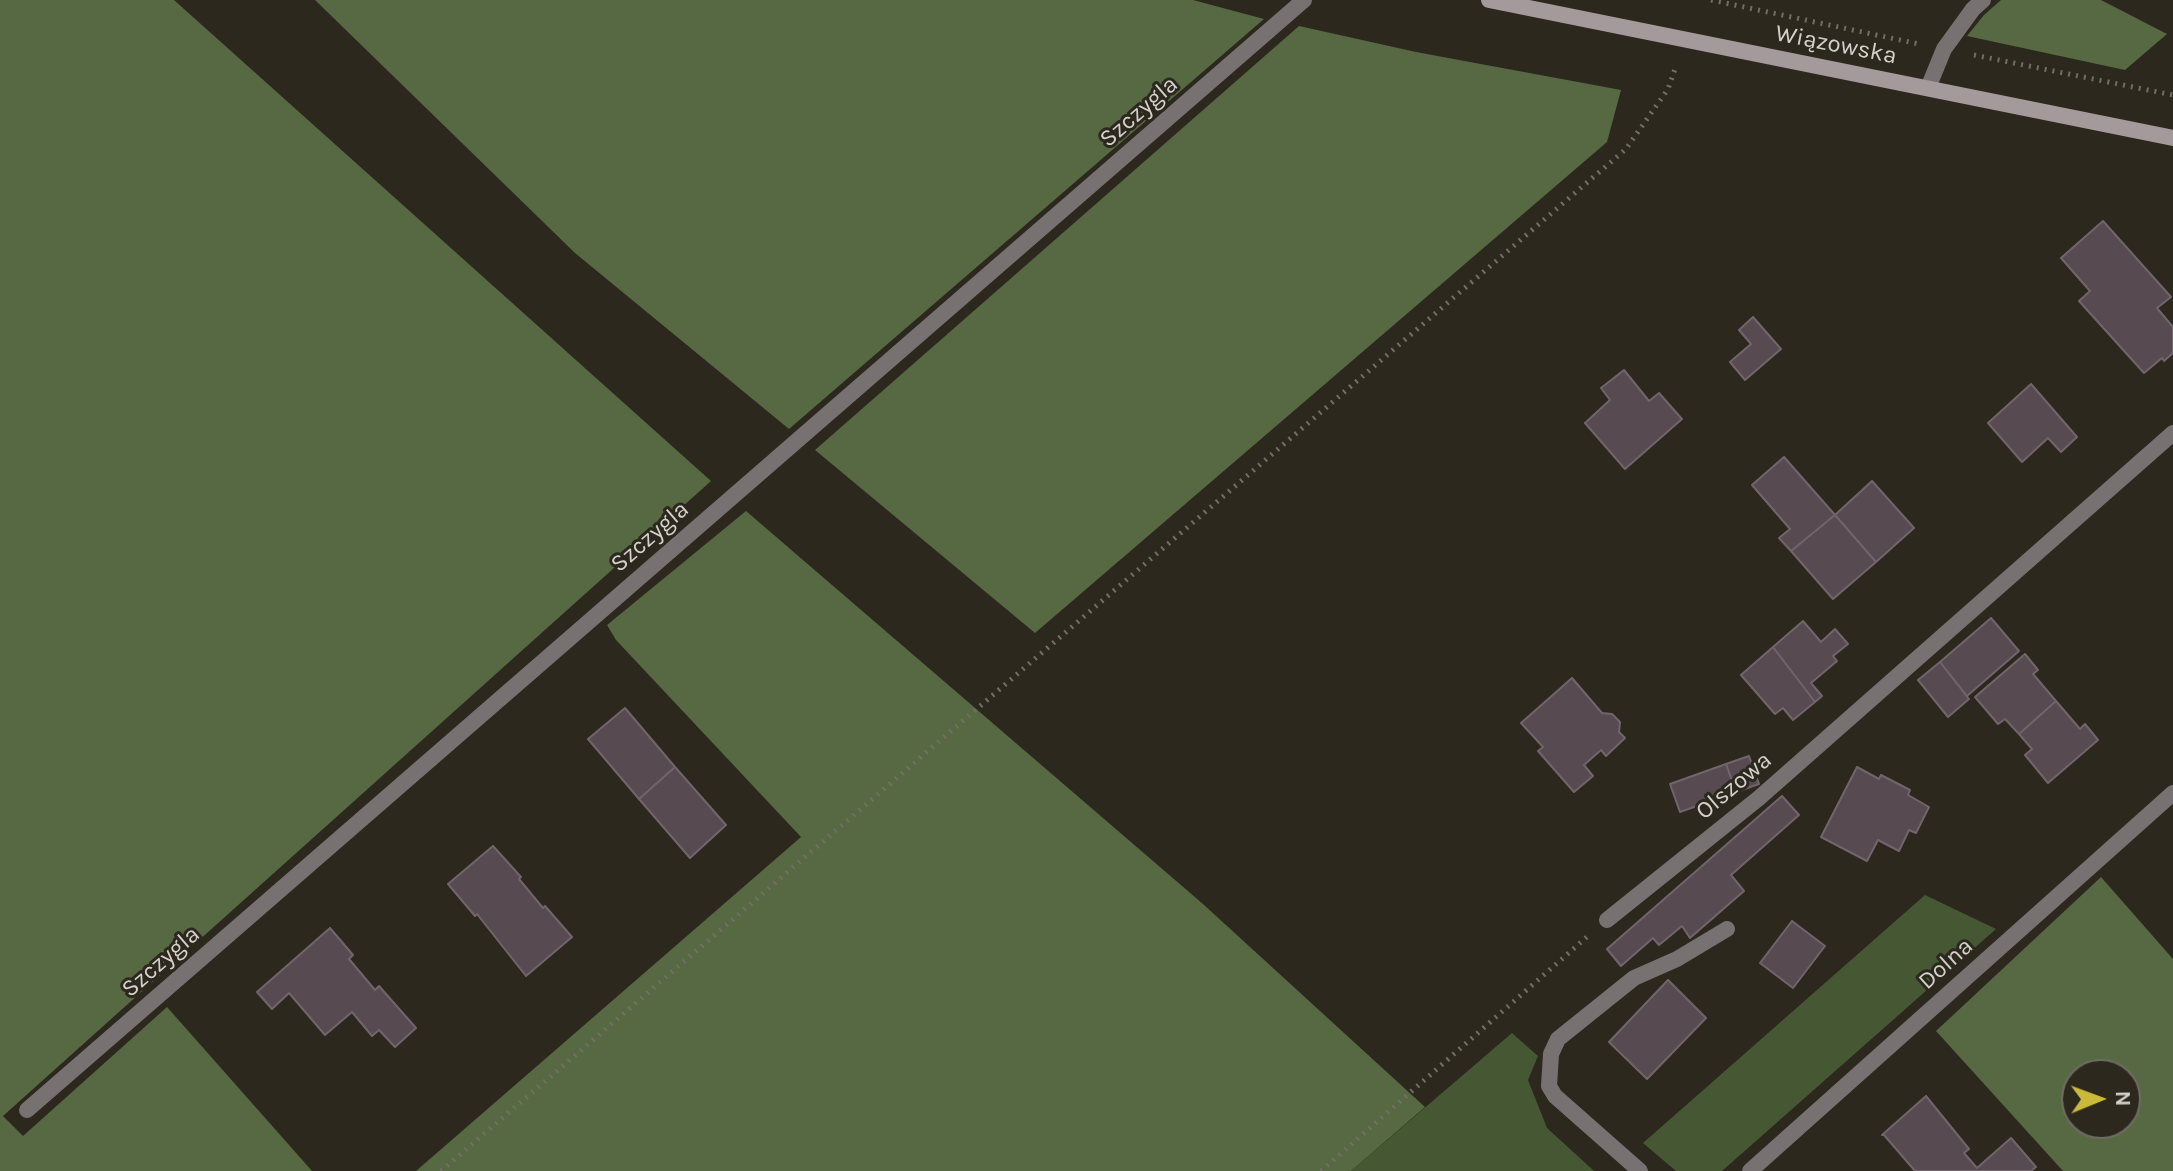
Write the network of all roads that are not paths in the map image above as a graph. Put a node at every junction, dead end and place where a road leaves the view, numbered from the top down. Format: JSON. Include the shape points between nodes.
{"nodes":[{"id":1,"x":1304,"y":0,"type":"edge"},
{"id":2,"x":1489,"y":0,"type":"edge"},
{"id":3,"x":1983,"y":0,"type":"edge"},
{"id":4,"x":1928,"y":88,"type":"junction"},
{"id":5,"x":2173,"y":138,"type":"edge"},
{"id":6,"x":2173,"y":433,"type":"edge"},
{"id":7,"x":2173,"y":793,"type":"edge"},
{"id":8,"x":1607,"y":920,"type":"road end"},
{"id":9,"x":1727,"y":929,"type":"dead end"},
{"id":10,"x":27,"y":1110,"type":"dead end"},
{"id":11,"x":1640,"y":1171,"type":"edge"},
{"id":12,"x":1750,"y":1171,"type":"edge"}],
"edges":[{"from":1,"to":10,"type":"street","name":"Szczygla"},
{"from":2,"to":4,"type":"main road","name":"Wiązowska"},
{"from":3,"to":4,"type":"street","via":[[1944,49]]},
{"from":4,"to":5,"type":"main road","name":"Wiązowska"},
{"from":6,"to":8,"type":"street","name":"Olszowa","via":[[1759,798]]},
{"from":7,"to":12,"type":"street","name":"Dolna"},
{"from":9,"to":11,"type":"street","via":[[1634,978],[1558,1039],[1551,1054],[1549,1086],[1555,1096]]}]}
